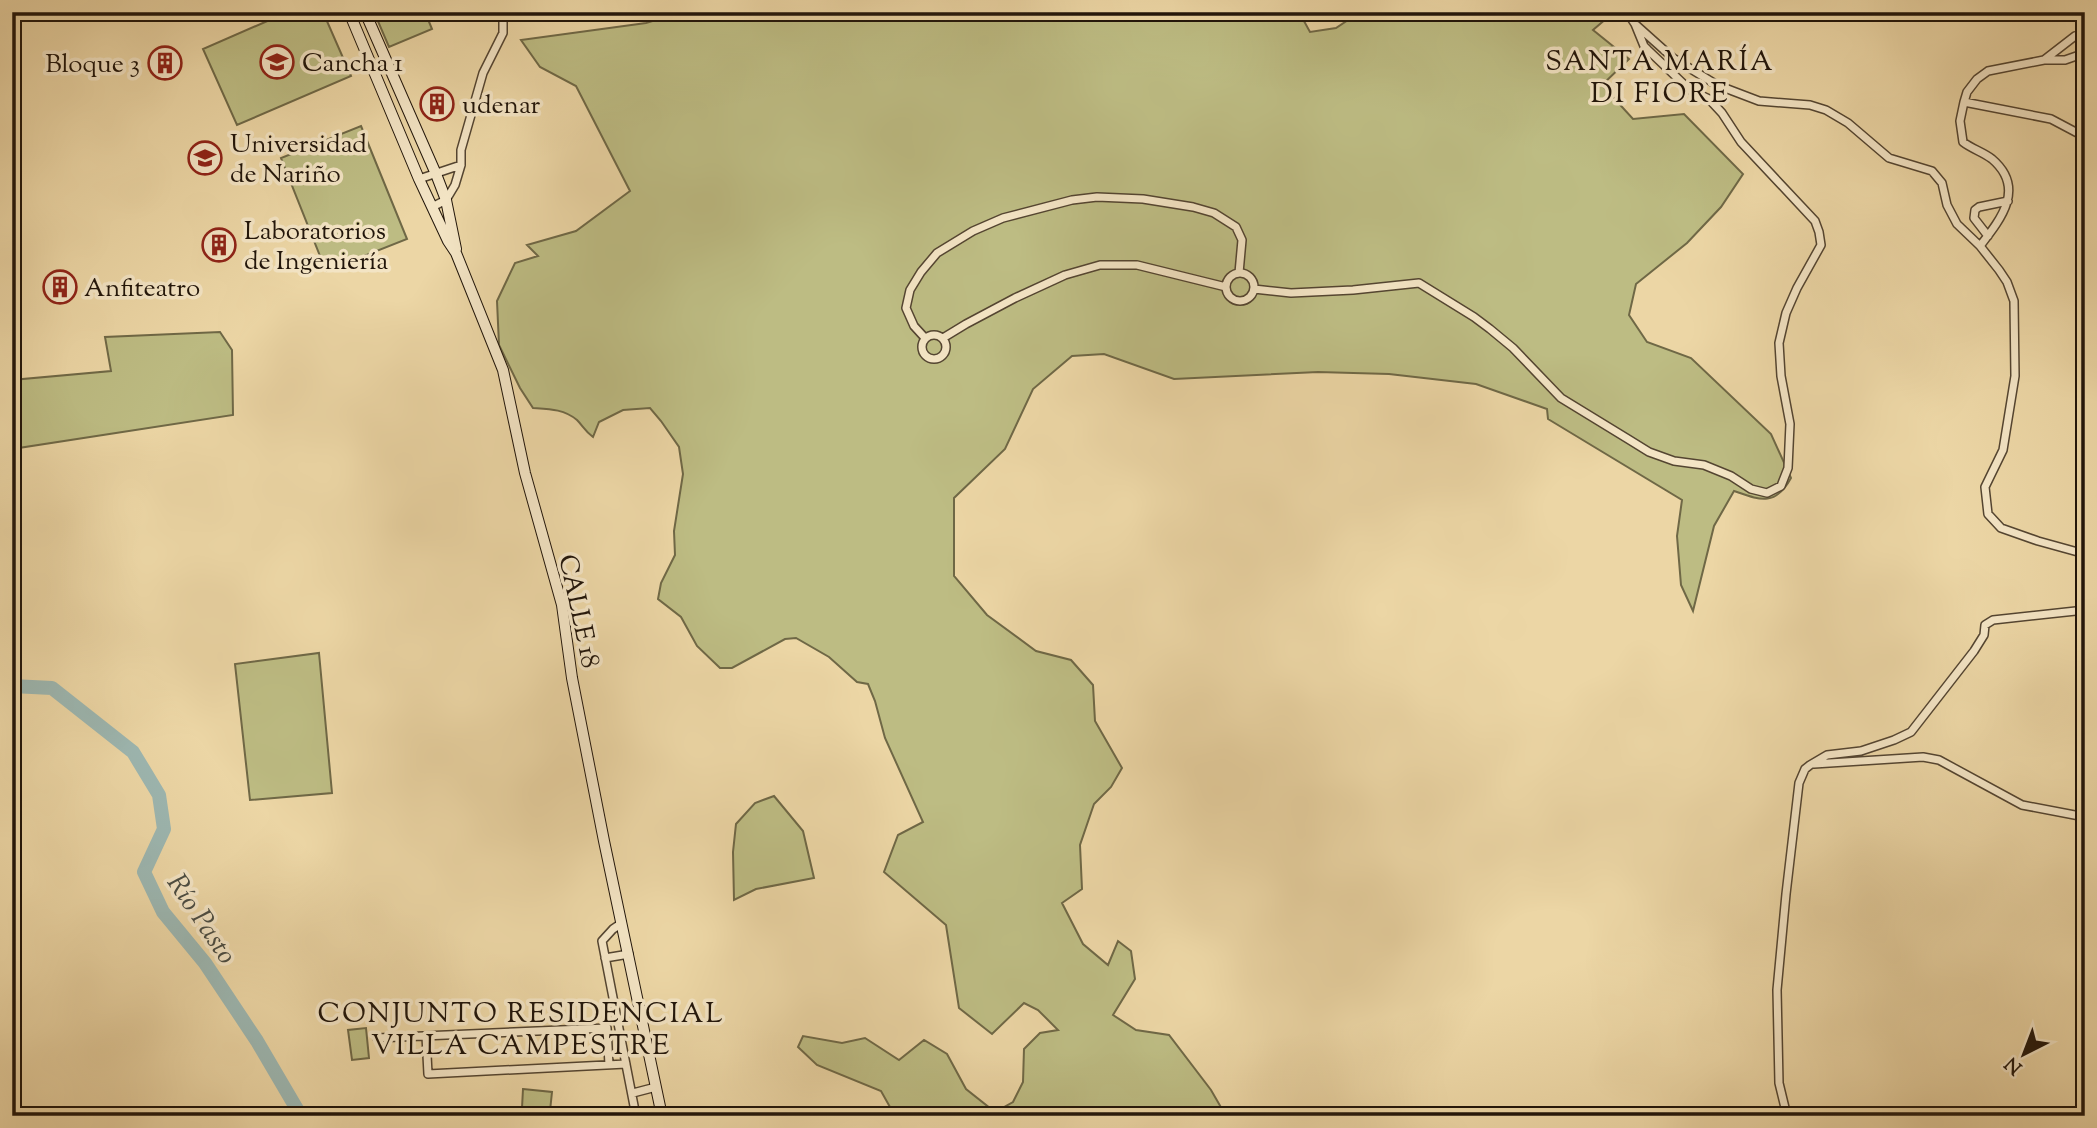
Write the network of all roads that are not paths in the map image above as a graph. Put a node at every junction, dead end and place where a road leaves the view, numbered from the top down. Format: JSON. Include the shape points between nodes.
{"nodes":[{"id":1,"x":349,"y":12,"type":"edge"},
{"id":2,"x":365,"y":12,"type":"edge"},
{"id":3,"x":503,"y":12,"type":"edge"},
{"id":4,"x":1627,"y":12,"type":"edge"},
{"id":5,"x":1635,"y":24,"type":"junction"},
{"id":6,"x":2075,"y":36,"type":"dead end"},
{"id":7,"x":2085,"y":53,"type":"edge"},
{"id":8,"x":2044,"y":60,"type":"junction"},
{"id":9,"x":1964,"y":102,"type":"junction"},
{"id":10,"x":2085,"y":137,"type":"edge"},
{"id":11,"x":461,"y":165,"type":"junction"},
{"id":12,"x":436,"y":174,"type":"junction"},
{"id":13,"x":419,"y":179,"type":"junction"},
{"id":14,"x":446,"y":200,"type":"junction"},
{"id":15,"x":2008,"y":201,"type":"junction"},
{"id":16,"x":432,"y":207,"type":"junction"},
{"id":17,"x":1987,"y":236,"type":"junction"},
{"id":18,"x":1980,"y":246,"type":"junction"},
{"id":19,"x":456,"y":253,"type":"junction"},
{"id":20,"x":1239,"y":273,"type":"junction"},
{"id":21,"x":1226,"y":287,"type":"junction"},
{"id":22,"x":1254,"y":289,"type":"junction"},
{"id":23,"x":925,"y":338,"type":"junction"},
{"id":24,"x":943,"y":338,"type":"junction"},
{"id":25,"x":2085,"y":554,"type":"edge"},
{"id":26,"x":2085,"y":610,"type":"edge"},
{"id":27,"x":1810,"y":765,"type":"junction"},
{"id":28,"x":2085,"y":817,"type":"edge"},
{"id":29,"x":622,"y":923,"type":"junction"},
{"id":30,"x":629,"y":954,"type":"junction"},
{"id":31,"x":606,"y":958,"type":"junction"},
{"id":32,"x":426,"y":1036,"type":"junction"},
{"id":33,"x":377,"y":1038,"type":"dead end"},
{"id":34,"x":626,"y":1064,"type":"junction"},
{"id":35,"x":609,"y":1065,"type":"junction"},
{"id":36,"x":656,"y":1087,"type":"junction"},
{"id":37,"x":633,"y":1093,"type":"junction"},
{"id":38,"x":636,"y":1116,"type":"edge"},
{"id":39,"x":662,"y":1116,"type":"edge"},
{"id":40,"x":1787,"y":1116,"type":"edge"}],
"edges":[{"from":1,"to":13,"type":"main road","name":"CALLE 18"},
{"from":2,"to":12,"type":"main road","name":"CALLE 18"},
{"from":3,"to":11,"type":"street","via":[[503,33],[483,73]]},
{"from":4,"to":5,"type":"street"},
{"from":5,"to":18,"type":"street","via":[[1672,58],[1717,85],[1759,100],[1826,110],[1889,158],[1932,171],[1942,183],[1957,224]]},
{"from":5,"to":22,"type":"street","via":[[1644,46],[1722,113],[1741,142],[1815,221],[1819,232],[1821,245],[1786,313],[1779,343],[1790,424],[1788,468],[1781,486],[1767,493],[1751,489],[1704,465],[1649,452],[1561,398],[1490,329],[1419,283],[1292,293]]},
{"from":6,"to":8,"type":"street"},
{"from":7,"to":8,"type":"street","via":[[2065,60]]},
{"from":8,"to":9,"type":"street","via":[[1988,71],[1977,79]]},
{"from":9,"to":10,"type":"street","via":[[2051,119]]},
{"from":9,"to":15,"type":"street","via":[[1960,121],[1963,142],[2001,168],[2008,184]]},
{"from":11,"to":12,"type":"street"},
{"from":11,"to":14,"type":"street"},
{"from":12,"to":13,"type":"street"},
{"from":12,"to":14,"type":"main road","name":"CALLE 18"},
{"from":13,"to":16,"type":"main road","name":"CALLE 18"},
{"from":14,"to":16,"type":"street"},
{"from":14,"to":19,"type":"main road","name":"CALLE 18"},
{"from":15,"to":17,"type":"street"},
{"from":15,"to":17,"type":"street","via":[[1975,209],[1974,218]]},
{"from":16,"to":19,"type":"main road","name":"CALLE 18"},
{"from":17,"to":18,"type":"street"},
{"from":18,"to":25,"type":"street","via":[[2007,282],[2014,301],[2015,376],[2003,450],[1985,487],[1988,514],[2001,528]]},
{"from":19,"to":29,"type":"main road","name":"CALLE 18","via":[[503,370],[524,473],[562,605],[572,678]]},
{"from":20,"to":21,"type":"street","via":[[1230,277]]},
{"from":20,"to":22,"type":"street","via":[[1252,280]]},
{"from":20,"to":23,"type":"street","via":[[1242,240],[1236,227],[1214,213],[1143,199],[1072,200],[1003,218],[936,253],[910,290],[906,308]]},
{"from":21,"to":22,"type":"street","via":[[1228,295],[1239,301]]},
{"from":21,"to":24,"type":"street","via":[[1137,265],[1100,265],[1014,298]]},
{"from":23,"to":24,"type":"street"},
{"from":23,"to":24,"type":"street","via":[[922,350],[934,359],[944,353]]},
{"from":26,"to":27,"type":"street","via":[[1993,620],[1985,625],[1975,651],[1910,732],[1861,751],[1827,755]]},
{"from":27,"to":28,"type":"street","via":[[1923,757],[1939,760],[2022,805]]},
{"from":27,"to":40,"type":"street","via":[[1799,783],[1777,990],[1779,1083]]},
{"from":29,"to":30,"type":"main road","name":"CALLE 18"},
{"from":29,"to":31,"type":"street","via":[[602,941]]},
{"from":30,"to":31,"type":"street"},
{"from":30,"to":36,"type":"main road","name":"CALLE 18"},
{"from":31,"to":34,"type":"street"},
{"from":32,"to":33,"type":"street"},
{"from":32,"to":35,"type":"street","via":[[607,1028]]},
{"from":32,"to":35,"type":"street","via":[[428,1074]]},
{"from":34,"to":35,"type":"street"},
{"from":34,"to":37,"type":"street"},
{"from":36,"to":37,"type":"street"},
{"from":36,"to":39,"type":"main road","name":"CALLE 18"},
{"from":37,"to":38,"type":"street"}]}
